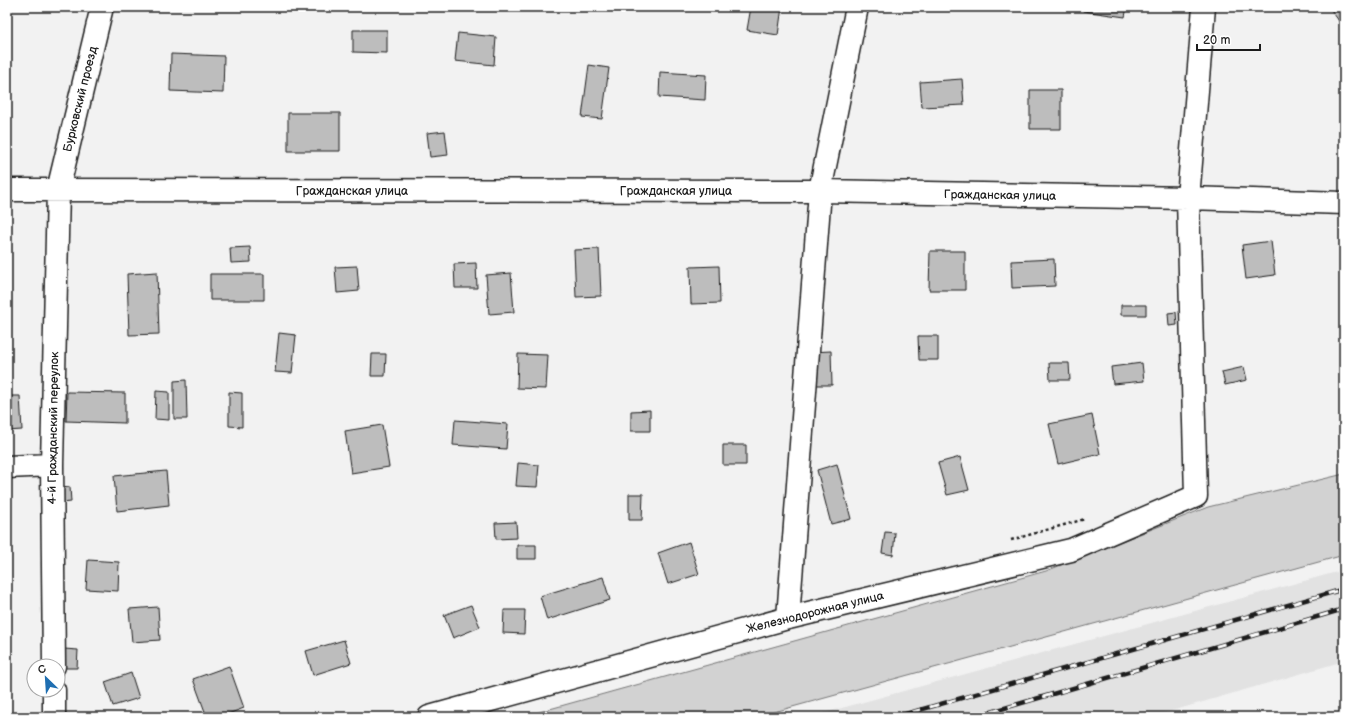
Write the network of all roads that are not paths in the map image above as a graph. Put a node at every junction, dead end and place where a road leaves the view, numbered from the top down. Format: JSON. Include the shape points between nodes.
{"nodes":[{"id":1,"x":102,"y":7,"type":"edge"},
{"id":2,"x":857,"y":7,"type":"edge"},
{"id":3,"x":1204,"y":7,"type":"edge"},
{"id":4,"x":7,"y":190,"type":"edge"},
{"id":5,"x":58,"y":190,"type":"junction"},
{"id":6,"x":820,"y":192,"type":"junction"},
{"id":7,"x":1188,"y":198,"type":"junction"},
{"id":8,"x":1344,"y":203,"type":"edge"},
{"id":9,"x":52,"y":465,"type":"junction"},
{"id":10,"x":7,"y":467,"type":"edge"},
{"id":11,"x":788,"y":618,"type":"junction"},
{"id":12,"x":54,"y":658,"type":"edge"},
{"id":13,"x":54,"y":698,"type":"edge"},
{"id":14,"x":54,"y":717,"type":"edge"},
{"id":15,"x":429,"y":717,"type":"edge"}],
"edges":[{"from":1,"to":5,"type":"street","name":"Бурковский проезд"},
{"from":2,"to":6,"type":"street"},
{"from":3,"to":7,"type":"street"},
{"from":4,"to":5,"type":"street","name":"Гражданская улица"},
{"from":5,"to":6,"type":"street","name":"Гражданская улица"},
{"from":5,"to":9,"type":"street","name":"4-й Гражданский переулок"},
{"from":6,"to":7,"type":"street","name":"Гражданская улица"},
{"from":6,"to":11,"type":"street"},
{"from":7,"to":8,"type":"street","name":"Гражданская улица"},
{"from":7,"to":11,"type":"street","name":"Железнодорожная улица","via":[[1196,496],[1071,550]]},
{"from":9,"to":10,"type":"street"},
{"from":9,"to":12,"type":"street","name":"4-й Гражданский переулок"},
{"from":11,"to":15,"type":"street","name":"Железнодорожная улица"},
{"from":13,"to":14,"type":"street"}]}
